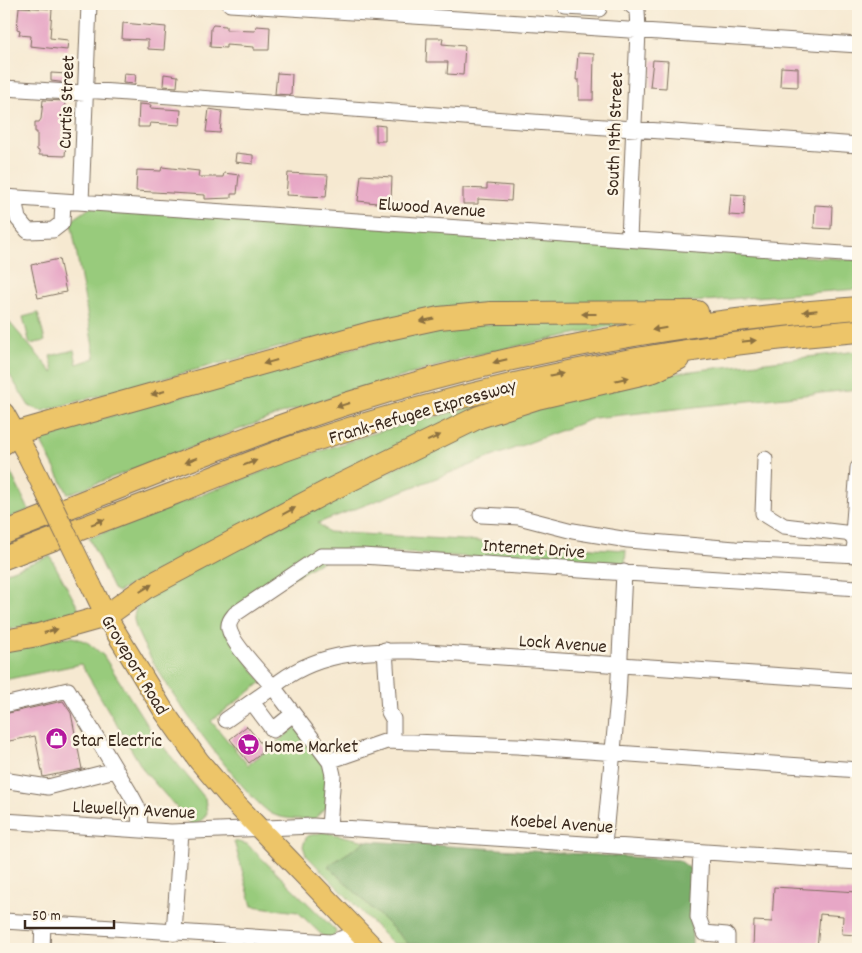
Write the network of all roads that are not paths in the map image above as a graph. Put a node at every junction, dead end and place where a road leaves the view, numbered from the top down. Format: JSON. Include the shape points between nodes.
{"nodes":[{"id":1,"x":89,"y":4,"type":"edge"},
{"id":2,"x":230,"y":4,"type":"edge"},
{"id":3,"x":567,"y":4,"type":"edge"},
{"id":4,"x":630,"y":4,"type":"edge"},
{"id":5,"x":595,"y":6,"type":"edge"},
{"id":6,"x":589,"y":28,"type":"junction"},
{"id":7,"x":638,"y":31,"type":"junction"},
{"id":8,"x":858,"y":45,"type":"edge"},
{"id":9,"x":4,"y":88,"type":"edge"},
{"id":10,"x":85,"y":91,"type":"junction"},
{"id":11,"x":633,"y":129,"type":"junction"},
{"id":12,"x":858,"y":145,"type":"edge"},
{"id":13,"x":9,"y":198,"type":"edge"},
{"id":14,"x":63,"y":200,"type":"junction"},
{"id":15,"x":81,"y":202,"type":"junction"},
{"id":16,"x":629,"y":239,"type":"junction"},
{"id":17,"x":858,"y":255,"type":"edge"},
{"id":18,"x":858,"y":308,"type":"edge"},
{"id":19,"x":742,"y":318,"type":"junction"},
{"id":20,"x":858,"y":331,"type":"edge"},
{"id":21,"x":701,"y":347,"type":"junction"},
{"id":22,"x":4,"y":412,"type":"edge"},
{"id":23,"x":10,"y":438,"type":"edge"},
{"id":24,"x":765,"y":459,"type":"dead end"},
{"id":25,"x":858,"y":468,"type":"edge"},
{"id":26,"x":481,"y":515,"type":"dead end"},
{"id":27,"x":4,"y":533,"type":"edge"},
{"id":28,"x":853,"y":534,"type":"junction"},
{"id":29,"x":856,"y":555,"type":"edge"},
{"id":30,"x":4,"y":558,"type":"edge"},
{"id":31,"x":624,"y":572,"type":"junction"},
{"id":32,"x":858,"y":588,"type":"edge"},
{"id":33,"x":106,"y":616,"type":"junction"},
{"id":34,"x":4,"y":641,"type":"edge"},
{"id":35,"x":385,"y":650,"type":"junction"},
{"id":36,"x":619,"y":666,"type":"junction"},
{"id":37,"x":858,"y":681,"type":"edge"},
{"id":38,"x":273,"y":687,"type":"junction"},
{"id":39,"x":252,"y":702,"type":"junction"},
{"id":40,"x":4,"y":705,"type":"edge"},
{"id":41,"x":293,"y":714,"type":"junction"},
{"id":42,"x":226,"y":720,"type":"dead end"},
{"id":43,"x":393,"y":741,"type":"junction"},
{"id":44,"x":612,"y":753,"type":"junction"},
{"id":45,"x":329,"y":761,"type":"junction"},
{"id":46,"x":115,"y":770,"type":"junction"},
{"id":47,"x":858,"y":770,"type":"edge"},
{"id":48,"x":4,"y":778,"type":"edge"},
{"id":49,"x":4,"y":821,"type":"edge"},
{"id":50,"x":329,"y":827,"type":"junction"},
{"id":51,"x":140,"y":830,"type":"junction"},
{"id":52,"x":262,"y":830,"type":"junction"},
{"id":53,"x":181,"y":832,"type":"junction"},
{"id":54,"x":604,"y":845,"type":"junction"},
{"id":55,"x":701,"y":852,"type":"junction"},
{"id":56,"x":858,"y":862,"type":"edge"},
{"id":57,"x":4,"y":921,"type":"edge"},
{"id":58,"x":43,"y":924,"type":"junction"},
{"id":59,"x":174,"y":933,"type":"junction"},
{"id":60,"x":360,"y":933,"type":"junction"},
{"id":61,"x":276,"y":945,"type":"edge"},
{"id":62,"x":42,"y":949,"type":"edge"},
{"id":63,"x":375,"y":949,"type":"edge"},
{"id":64,"x":727,"y":949,"type":"edge"}],
"edges":[{"from":1,"to":10,"type":"street","name":"Curtis Street"},
{"from":2,"to":6,"type":"street"},
{"from":3,"to":5,"type":"street","via":[[566,7]]},
{"from":4,"to":7,"type":"street","name":"South 19th Street","via":[[637,10]]},
{"from":5,"to":6,"type":"street"},
{"from":6,"to":7,"type":"street"},
{"from":7,"to":8,"type":"street"},
{"from":7,"to":11,"type":"street","name":"South 19th Street"},
{"from":9,"to":10,"type":"street"},
{"from":10,"to":11,"type":"street"},
{"from":10,"to":15,"type":"street","name":"Curtis Street"},
{"from":11,"to":12,"type":"street"},
{"from":11,"to":16,"type":"street","name":"South 19th Street"},
{"from":13,"to":14,"type":"street","name":"Elwood Avenue"},
{"from":13,"to":14,"type":"street","via":[[18,219],[28,231],[53,230],[62,223]]},
{"from":14,"to":15,"type":"street","name":"Elwood Avenue"},
{"from":15,"to":16,"type":"street","name":"Elwood Avenue"},
{"from":16,"to":17,"type":"street","name":"Elwood Avenue"},
{"from":18,"to":19,"type":"highway","name":"Frank-Refugee Expressway","one_way":true},
{"from":19,"to":23,"type":"highway","one_way":true,"via":[[718,311],[491,313],[439,318],[370,333]]},
{"from":19,"to":27,"type":"highway","name":"Frank-Refugee Expressway","one_way":true,"via":[[581,344],[392,390],[297,420]]},
{"from":21,"to":20,"type":"highway","name":"Frank-Refugee Expressway","one_way":true},
{"from":30,"to":21,"type":"highway","name":"Frank-Refugee Expressway","one_way":true,"via":[[294,447],[375,421],[518,382]]},
{"from":33,"to":21,"type":"highway","one_way":true,"via":[[145,588],[328,491],[456,428],[537,398],[654,371]]},
{"from":22,"to":23,"type":"main road","name":"Groveport Road"},
{"from":23,"to":33,"type":"main road","name":"Groveport Road","bridge":true,"via":[[28,456]]},
{"from":24,"to":28,"type":"street","via":[[763,513],[767,518],[784,526]]},
{"from":25,"to":28,"type":"street"},
{"from":26,"to":29,"type":"street","via":[[519,517],[573,531],[657,543]]},
{"from":28,"to":29,"type":"street"},
{"from":31,"to":32,"type":"street","name":"Internet Drive"},
{"from":31,"to":36,"type":"street"},
{"from":31,"to":38,"type":"street","name":"Internet Drive","via":[[321,556],[235,614],[230,622],[229,629],[234,639]]},
{"from":34,"to":33,"type":"highway","one_way":true},
{"from":33,"to":52,"type":"main road","name":"Groveport Road","via":[[165,713],[199,761]]},
{"from":35,"to":36,"type":"street","name":"Lock Avenue"},
{"from":35,"to":38,"type":"street","name":"Lock Avenue","via":[[323,659],[288,675]]},
{"from":35,"to":43,"type":"street"},
{"from":36,"to":37,"type":"street","name":"Lock Avenue"},
{"from":36,"to":44,"type":"street"},
{"from":38,"to":39,"type":"street","name":"Lock Avenue"},
{"from":38,"to":41,"type":"street"},
{"from":39,"to":41,"type":"street","via":[[273,730]]},
{"from":39,"to":42,"type":"street","name":"Lock Avenue"},
{"from":40,"to":46,"type":"street","via":[[68,690]]},
{"from":41,"to":45,"type":"street"},
{"from":43,"to":44,"type":"street"},
{"from":43,"to":45,"type":"street","via":[[375,743]]},
{"from":44,"to":47,"type":"street"},
{"from":44,"to":54,"type":"street"},
{"from":45,"to":50,"type":"street","via":[[333,774]]},
{"from":46,"to":48,"type":"street","via":[[48,787]]},
{"from":46,"to":51,"type":"street","via":[[139,810]]},
{"from":49,"to":51,"type":"street","name":"Llewellyn Avenue"},
{"from":50,"to":52,"type":"street","name":"Koebel Avenue"},
{"from":50,"to":54,"type":"street","name":"Koebel Avenue"},
{"from":51,"to":53,"type":"street","name":"Llewellyn Avenue"},
{"from":52,"to":53,"type":"street","name":"Llewellyn Avenue"},
{"from":52,"to":60,"type":"main road","name":"Groveport Road"},
{"from":53,"to":59,"type":"street"},
{"from":54,"to":55,"type":"street","name":"Koebel Avenue"},
{"from":55,"to":56,"type":"street","name":"Koebel Avenue"},
{"from":55,"to":64,"type":"street","via":[[698,917],[704,933],[728,935]]},
{"from":57,"to":58,"type":"street"},
{"from":58,"to":59,"type":"street"},
{"from":58,"to":62,"type":"street"},
{"from":59,"to":61,"type":"street"},
{"from":60,"to":61,"type":"street","via":[[331,942]]},
{"from":60,"to":63,"type":"main road","name":"Groveport Road"}]}
